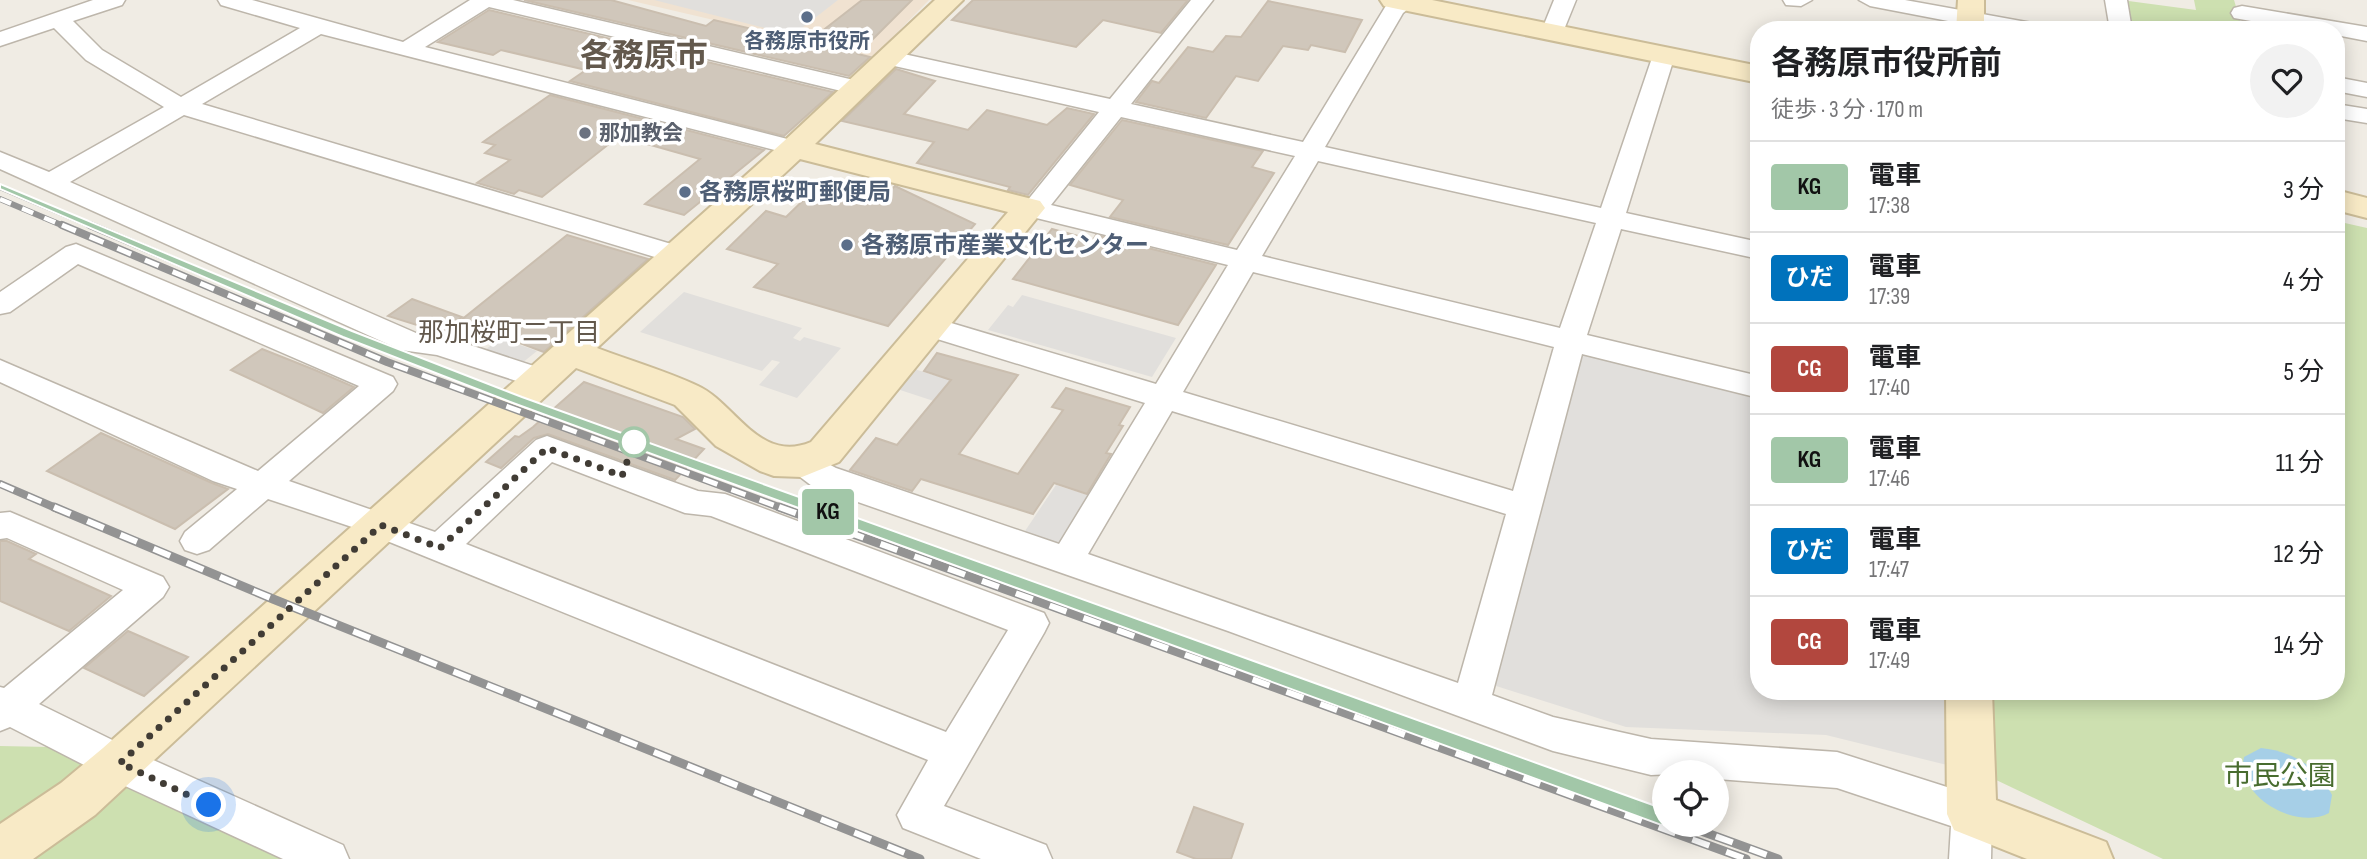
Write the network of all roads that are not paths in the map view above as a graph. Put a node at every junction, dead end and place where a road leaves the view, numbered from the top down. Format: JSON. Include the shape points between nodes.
{"nodes":[{"id":1,"x":114,"y":0,"type":"edge"},
{"id":2,"x":229,"y":0,"type":"edge"},
{"id":3,"x":485,"y":0,"type":"edge"},
{"id":4,"x":950,"y":0,"type":"edge"},
{"id":5,"x":1202,"y":0,"type":"edge"},
{"id":6,"x":1565,"y":0,"type":"edge"},
{"id":7,"x":1794,"y":0,"type":"edge"},
{"id":8,"x":1801,"y":0,"type":"edge"},
{"id":9,"x":1870,"y":0,"type":"edge"},
{"id":10,"x":2116,"y":0,"type":"edge"},
{"id":11,"x":2284,"y":0,"type":"edge"},
{"id":12,"x":1402,"y":1,"type":"edge"},
{"id":13,"x":2242,"y":14,"type":"edge"},
{"id":14,"x":2367,"y":14,"type":"edge"},
{"id":15,"x":1970,"y":16,"type":"edge"},
{"id":16,"x":58,"y":19,"type":"junction"},
{"id":17,"x":1992,"y":21,"type":"edge"},
{"id":18,"x":2120,"y":21,"type":"edge"},
{"id":19,"x":2286,"y":21,"type":"edge"},
{"id":20,"x":318,"y":27,"type":"junction"},
{"id":21,"x":2345,"y":30,"type":"edge"},
{"id":22,"x":1552,"y":32,"type":"junction"},
{"id":23,"x":2367,"y":34,"type":"edge"},
{"id":24,"x":0,"y":39,"type":"edge"},
{"id":25,"x":407,"y":49,"type":"junction"},
{"id":26,"x":2345,"y":50,"type":"edge"},
{"id":27,"x":2367,"y":54,"type":"edge"},
{"id":28,"x":1664,"y":55,"type":"junction"},
{"id":29,"x":890,"y":58,"type":"junction"},
{"id":30,"x":1750,"y":73,"type":"edge"},
{"id":31,"x":2345,"y":86,"type":"edge"},
{"id":32,"x":858,"y":88,"type":"junction"},
{"id":33,"x":2367,"y":90,"type":"edge"},
{"id":34,"x":178,"y":106,"type":"junction"},
{"id":35,"x":1113,"y":108,"type":"junction"},
{"id":36,"x":2345,"y":112,"type":"edge"},
{"id":37,"x":2367,"y":116,"type":"edge"},
{"id":38,"x":794,"y":148,"type":"junction"},
{"id":39,"x":1312,"y":153,"type":"junction"},
{"id":40,"x":0,"y":160,"type":"edge"},
{"id":41,"x":51,"y":182,"type":"junction"},
{"id":42,"x":2345,"y":202,"type":"edge"},
{"id":43,"x":2367,"y":208,"type":"edge"},
{"id":44,"x":1032,"y":209,"type":"junction"},
{"id":45,"x":1610,"y":218,"type":"junction"},
{"id":46,"x":1750,"y":249,"type":"edge"},
{"id":47,"x":678,"y":254,"type":"junction"},
{"id":48,"x":1247,"y":261,"type":"junction"},
{"id":49,"x":0,"y":305,"type":"edge"},
{"id":50,"x":931,"y":327,"type":"junction"},
{"id":51,"x":1570,"y":340,"type":"junction"},
{"id":52,"x":571,"y":352,"type":"junction"},
{"id":53,"x":0,"y":370,"type":"edge"},
{"id":54,"x":541,"y":379,"type":"junction"},
{"id":55,"x":1750,"y":385,"type":"edge"},
{"id":56,"x":1166,"y":396,"type":"junction"},
{"id":57,"x":802,"y":462,"type":"junction"},
{"id":58,"x":264,"y":484,"type":"junction"},
{"id":59,"x":1525,"y":507,"type":"junction"},
{"id":60,"x":381,"y":525,"type":"junction"},
{"id":61,"x":0,"y":526,"type":"edge"},
{"id":62,"x":197,"y":541,"type":"dead end"},
{"id":63,"x":440,"y":548,"type":"junction"},
{"id":64,"x":1067,"y":560,"type":"junction"},
{"id":65,"x":1969,"y":700,"type":"edge"},
{"id":66,"x":1470,"y":706,"type":"junction"},
{"id":67,"x":3,"y":708,"type":"edge"},
{"id":68,"x":955,"y":753,"type":"junction"},
{"id":69,"x":120,"y":763,"type":"junction"},
{"id":70,"x":1971,"y":837,"type":"edge"},
{"id":71,"x":0,"y":853,"type":"edge"},
{"id":72,"x":328,"y":859,"type":"edge"},
{"id":73,"x":1031,"y":859,"type":"edge"},
{"id":74,"x":2088,"y":859,"type":"edge"}],
"edges":[{"from":1,"to":16,"type":"street"},
{"from":2,"to":20,"type":"street"},
{"from":3,"to":25,"type":"street"},
{"from":3,"to":32,"type":"street"},
{"from":4,"to":29,"type":"street"},
{"from":5,"to":35,"type":"street"},
{"from":6,"to":22,"type":"street"},
{"from":7,"to":8,"type":"street"},
{"from":9,"to":15,"type":"street"},
{"from":10,"to":18,"type":"street"},
{"from":11,"to":14,"type":"street"},
{"from":12,"to":22,"type":"street"},
{"from":12,"to":39,"type":"street"},
{"from":13,"to":19,"type":"street"},
{"from":15,"to":17,"type":"street"},
{"from":16,"to":24,"type":"street"},
{"from":16,"to":34,"type":"street","via":[[94,55]]},
{"from":20,"to":25,"type":"street"},
{"from":20,"to":34,"type":"street"},
{"from":21,"to":23,"type":"street"},
{"from":22,"to":28,"type":"street"},
{"from":25,"to":38,"type":"street"},
{"from":26,"to":27,"type":"street"},
{"from":28,"to":30,"type":"street"},
{"from":28,"to":45,"type":"street"},
{"from":29,"to":32,"type":"street"},
{"from":29,"to":35,"type":"street"},
{"from":31,"to":33,"type":"street"},
{"from":32,"to":38,"type":"street"},
{"from":34,"to":41,"type":"street"},
{"from":34,"to":47,"type":"street"},
{"from":35,"to":39,"type":"street"},
{"from":35,"to":44,"type":"street"},
{"from":36,"to":37,"type":"street"},
{"from":38,"to":44,"type":"street"},
{"from":38,"to":47,"type":"street"},
{"from":39,"to":45,"type":"street"},
{"from":39,"to":48,"type":"street"},
{"from":40,"to":41,"type":"street"},
{"from":41,"to":54,"type":"street","via":[[411,343],[439,345]]},
{"from":42,"to":43,"type":"street"},
{"from":44,"to":48,"type":"street"},
{"from":44,"to":50,"type":"street"},
{"from":45,"to":46,"type":"street"},
{"from":45,"to":51,"type":"street"},
{"from":47,"to":52,"type":"street"},
{"from":48,"to":51,"type":"street"},
{"from":48,"to":56,"type":"street"},
{"from":49,"to":58,"type":"street","via":[[76,253],[382,384]]},
{"from":50,"to":56,"type":"street"},
{"from":50,"to":57,"type":"street","via":[[832,444]]},
{"from":51,"to":55,"type":"street"},
{"from":51,"to":59,"type":"street"},
{"from":52,"to":54,"type":"street"},
{"from":52,"to":57,"type":"street","via":[[688,396],[730,436],[759,455],[786,464]]},
{"from":53,"to":58,"type":"street","via":[[224,472]]},
{"from":54,"to":60,"type":"street"},
{"from":56,"to":59,"type":"street"},
{"from":56,"to":64,"type":"street"},
{"from":57,"to":64,"type":"street","via":[[824,477]]},
{"from":58,"to":60,"type":"street"},
{"from":58,"to":62,"type":"street"},
{"from":59,"to":66,"type":"street"},
{"from":60,"to":63,"type":"street"},
{"from":60,"to":69,"type":"street"},
{"from":61,"to":67,"type":"street","via":[[10,525],[151,587]]},
{"from":63,"to":68,"type":"street"},
{"from":63,"to":68,"type":"street","via":[[547,448],[697,504],[713,503],[1031,623]]},
{"from":64,"to":66,"type":"street"},
{"from":65,"to":70,"type":"street"},
{"from":66,"to":70,"type":"street","via":[[1553,734],[1651,757],[1837,770]]},
{"from":67,"to":69,"type":"street"},
{"from":68,"to":73,"type":"street","via":[[918,815]]},
{"from":69,"to":71,"type":"street","via":[[78,799]]},
{"from":69,"to":72,"type":"street"},
{"from":70,"to":74,"type":"street"}]}
